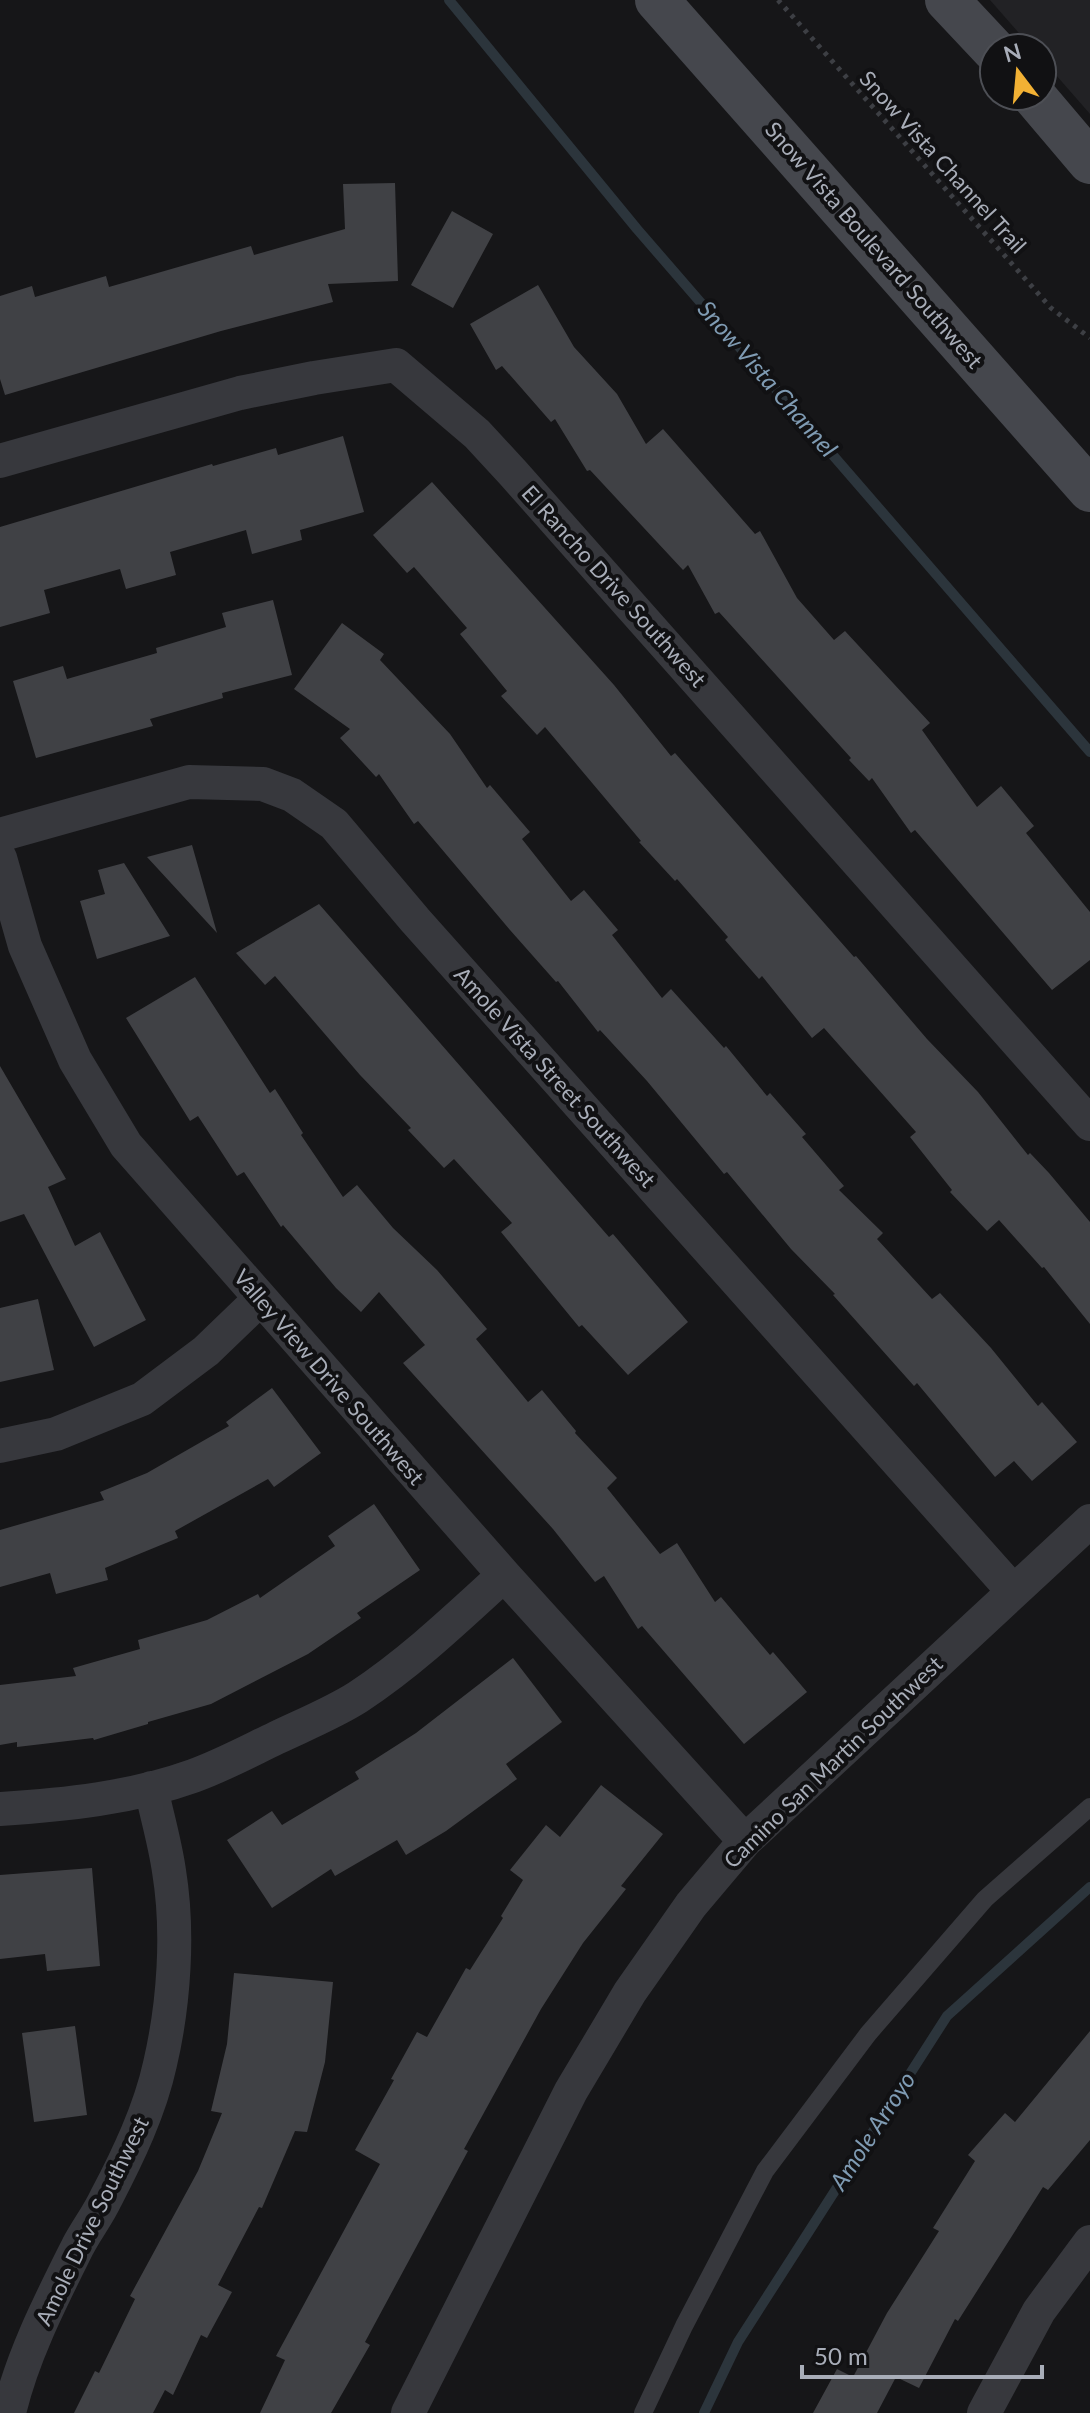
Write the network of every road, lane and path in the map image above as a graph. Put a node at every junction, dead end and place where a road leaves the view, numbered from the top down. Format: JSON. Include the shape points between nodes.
{"nodes":[{"id":1,"x":657,"y":0,"type":"edge"},
{"id":2,"x":778,"y":0,"type":"edge"},
{"id":3,"x":947,"y":0,"type":"edge"},
{"id":4,"x":978,"y":33,"type":"edge"},
{"id":5,"x":1048,"y":112,"type":"edge"},
{"id":6,"x":1090,"y":162,"type":"edge"},
{"id":7,"x":1090,"y":338,"type":"edge"},
{"id":8,"x":0,"y":461,"type":"edge"},
{"id":9,"x":1090,"y":490,"type":"edge"},
{"id":10,"x":0,"y":835,"type":"edge"},
{"id":11,"x":0,"y":858,"type":"edge"},
{"id":12,"x":1090,"y":1124,"type":"edge"},
{"id":13,"x":260,"y":1299,"type":"junction"},
{"id":14,"x":0,"y":1446,"type":"edge"},
{"id":15,"x":1090,"y":1521,"type":"edge"},
{"id":16,"x":504,"y":1575,"type":"junction"},
{"id":17,"x":1013,"y":1591,"type":"junction"},
{"id":18,"x":151,"y":1788,"type":"junction"},
{"id":19,"x":1090,"y":1807,"type":"edge"},
{"id":20,"x":0,"y":1809,"type":"edge"},
{"id":21,"x":745,"y":1841,"type":"junction"},
{"id":22,"x":1090,"y":2242,"type":"edge"},
{"id":23,"x":9,"y":2413,"type":"edge"},
{"id":24,"x":408,"y":2413,"type":"edge"},
{"id":25,"x":643,"y":2413,"type":"edge"},
{"id":26,"x":984,"y":2413,"type":"edge"}],
"edges":[{"from":1,"to":9,"type":"main road","name":"Snow Vista Boulevard Southwest"},
{"from":2,"to":7,"type":"path","name":"Snow Vista Channel Trail","via":[[1051,308]]},
{"from":3,"to":4,"type":"main road"},
{"from":5,"to":6,"type":"main road"},
{"from":8,"to":12,"type":"street","name":"El Rancho Drive Southwest","via":[[240,393],[396,365],[477,434],[513,473]]},
{"from":10,"to":17,"type":"street","name":"Amole Vista Street Southwest","via":[[189,782],[263,784],[311,806],[334,824]]},
{"from":11,"to":13,"type":"street","name":"Valley View Drive Southwest","via":[[25,946],[75,1060],[126,1145]]},
{"from":13,"to":14,"type":"street","via":[[206,1351],[142,1399],[56,1434]]},
{"from":13,"to":16,"type":"street","name":"Valley View Drive Southwest"},
{"from":15,"to":17,"type":"street","name":"Camino San Martin Southwest"},
{"from":16,"to":18,"type":"street","via":[[356,1699],[194,1776]]},
{"from":16,"to":21,"type":"street","name":"Valley View Drive Southwest"},
{"from":17,"to":21,"type":"street","name":"Camino San Martin Southwest"},
{"from":18,"to":20,"type":"street","via":[[56,1806]]},
{"from":18,"to":23,"type":"street","name":"Amole Drive Southwest","via":[[170,1872],[173,1924],[171,1989],[160,2064],[138,2132],[41,2325]]},
{"from":19,"to":25,"type":"lane","via":[[985,1899],[868,2034],[765,2171]]},
{"from":21,"to":24,"type":"street","name":"Camino San Martin Southwest","via":[[691,1905],[586,2066]]},
{"from":22,"to":26,"type":"street","via":[[1039,2311]]}]}
